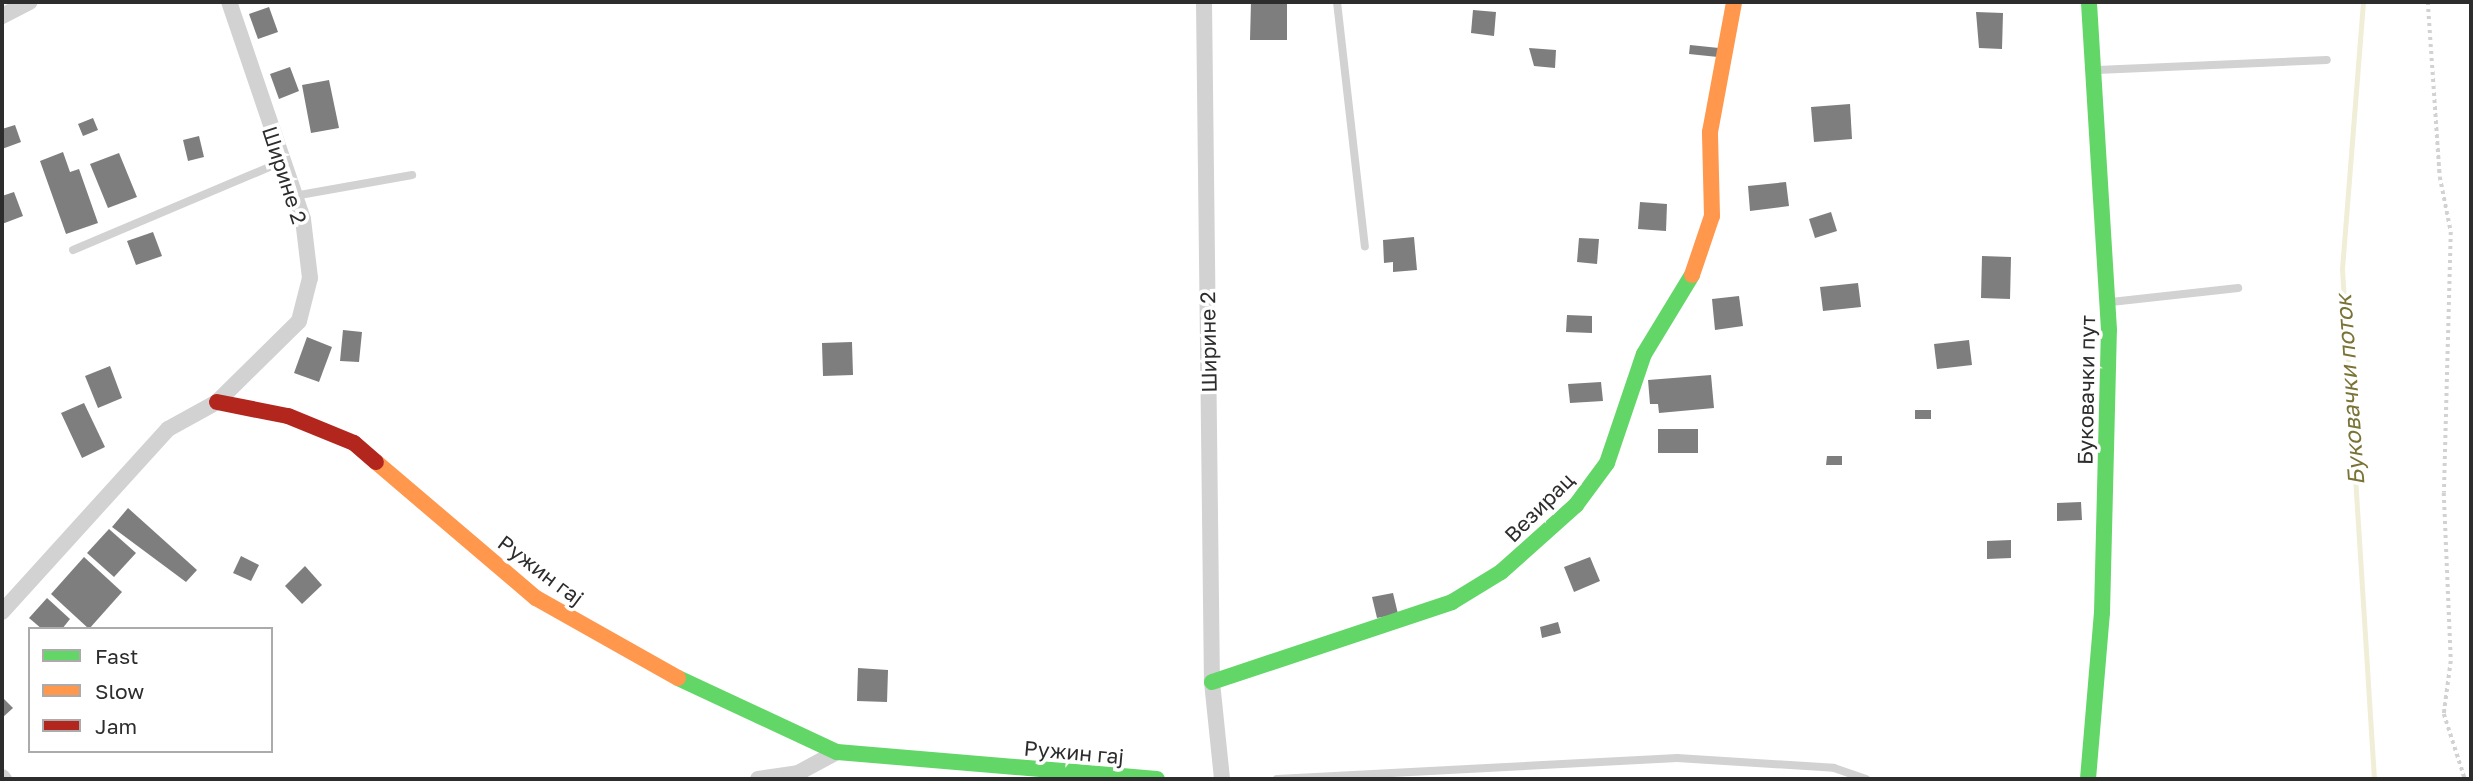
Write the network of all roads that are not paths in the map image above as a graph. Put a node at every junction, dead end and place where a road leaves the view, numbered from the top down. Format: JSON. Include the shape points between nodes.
{"nodes":[{"id":1,"x":30,"y":2,"type":"edge"},
{"id":2,"x":229,"y":2,"type":"edge"},
{"id":3,"x":1204,"y":2,"type":"edge"},
{"id":4,"x":1337,"y":2,"type":"edge"},
{"id":5,"x":1734,"y":2,"type":"edge"},
{"id":6,"x":2089,"y":2,"type":"edge"},
{"id":7,"x":2,"y":16,"type":"edge"},
{"id":8,"x":2327,"y":60,"type":"dead end"},
{"id":9,"x":2094,"y":70,"type":"junction"},
{"id":10,"x":281,"y":162,"type":"junction"},
{"id":11,"x":412,"y":176,"type":"dead end"},
{"id":12,"x":294,"y":196,"type":"junction"},
{"id":13,"x":1365,"y":246,"type":"dead end"},
{"id":14,"x":73,"y":250,"type":"dead end"},
{"id":15,"x":2238,"y":288,"type":"dead end"},
{"id":16,"x":2108,"y":302,"type":"junction"},
{"id":17,"x":217,"y":402,"type":"junction"},
{"id":18,"x":2,"y":612,"type":"edge"},
{"id":19,"x":1212,"y":682,"type":"junction"},
{"id":20,"x":837,"y":752,"type":"junction"},
{"id":21,"x":758,"y":779,"type":"edge"},
{"id":22,"x":1157,"y":779,"type":"edge"},
{"id":23,"x":1222,"y":779,"type":"edge"},
{"id":24,"x":1277,"y":779,"type":"edge"},
{"id":25,"x":1866,"y":779,"type":"edge"},
{"id":26,"x":2088,"y":779,"type":"edge"}],
"edges":[{"from":1,"to":7,"type":"street"},
{"from":2,"to":10,"type":"street","name":"Ширине 2"},
{"from":3,"to":19,"type":"street","name":"Ширине 2"},
{"from":4,"to":13,"type":"lane"},
{"from":5,"to":19,"type":"street","name":"Везирац","via":[[1710,132],[1712,216],[1690,282],[1644,354],[1607,463],[1576,505],[1501,572],[1452,602]]},
{"from":6,"to":9,"type":"street","name":"Буковачки пут"},
{"from":8,"to":9,"type":"lane"},
{"from":9,"to":16,"type":"street","name":"Буковачки пут"},
{"from":10,"to":12,"type":"street","name":"Ширине 2"},
{"from":10,"to":14,"type":"lane"},
{"from":11,"to":12,"type":"lane"},
{"from":12,"to":17,"type":"street","name":"Ширине 2","via":[[310,278],[299,321]]},
{"from":15,"to":16,"type":"lane"},
{"from":16,"to":26,"type":"street","name":"Буковачки пут","via":[[2102,613]]},
{"from":17,"to":18,"type":"street","via":[[168,429]]},
{"from":17,"to":20,"type":"street","name":"Ружин гај","via":[[288,416],[354,443],[536,598],[625,654]]},
{"from":19,"to":23,"type":"street"},
{"from":20,"to":21,"type":"street","via":[[798,773]]},
{"from":20,"to":22,"type":"street","name":"Ружин гај"},
{"from":24,"to":25,"type":"lane","via":[[1676,758],[1834,768]]}]}
